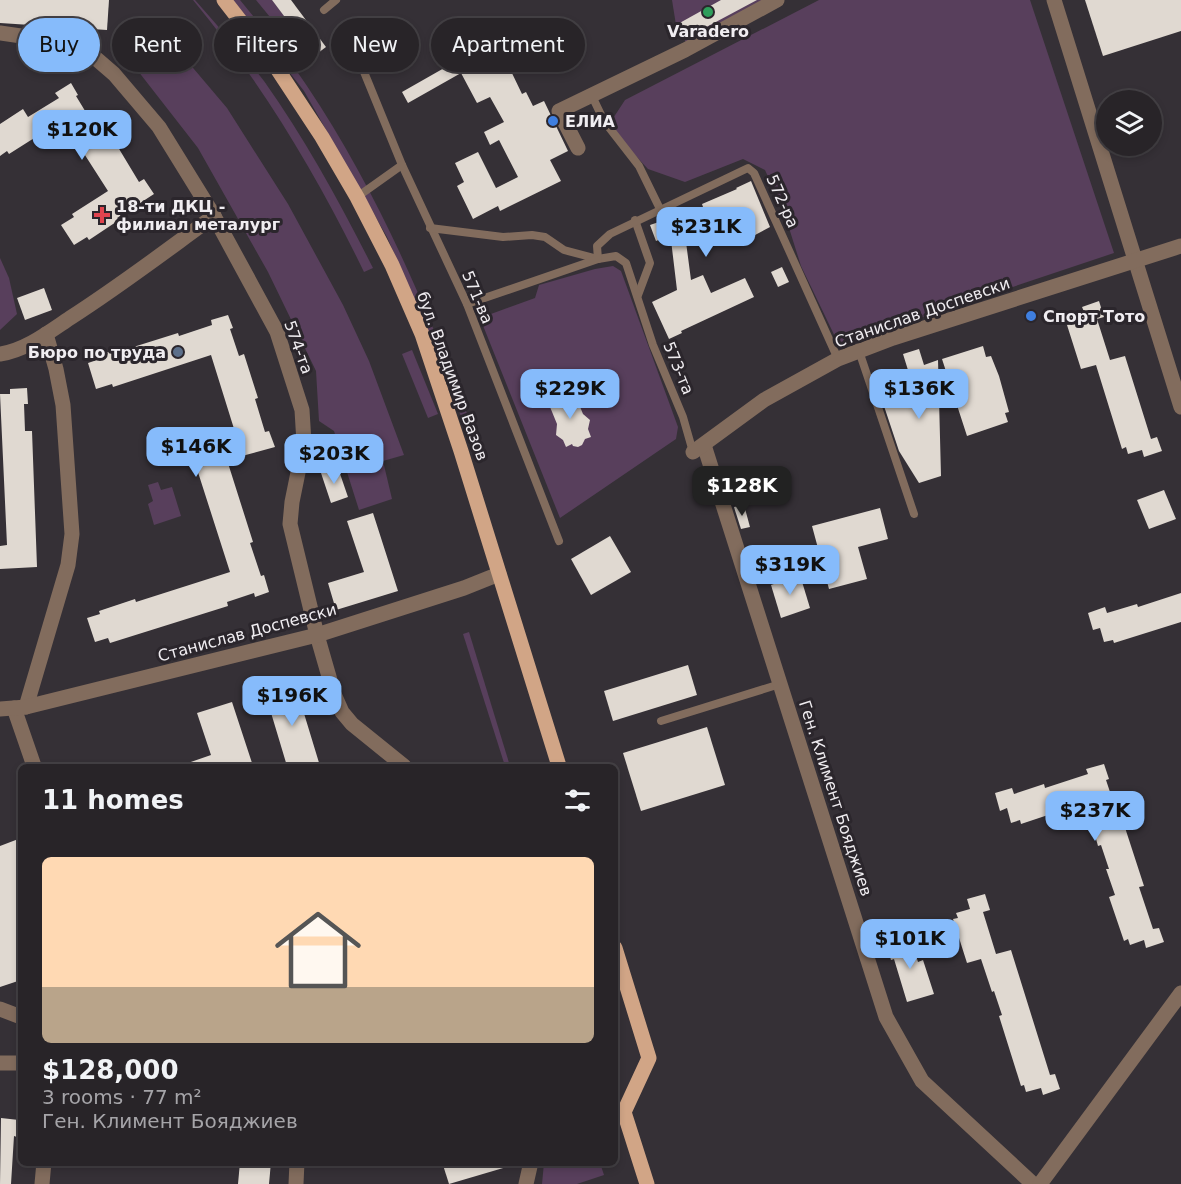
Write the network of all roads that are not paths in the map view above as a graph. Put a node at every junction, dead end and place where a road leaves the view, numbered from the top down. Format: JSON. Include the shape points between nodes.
{"nodes":[{"id":1,"x":224,"y":0,"type":"edge"},
{"id":2,"x":336,"y":0,"type":"edge"},
{"id":3,"x":777,"y":0,"type":"edge"},
{"id":4,"x":1054,"y":0,"type":"edge"},
{"id":5,"x":324,"y":10,"type":"dead end"},
{"id":6,"x":0,"y":33,"type":"edge"},
{"id":7,"x":364,"y":72,"type":"edge"},
{"id":8,"x":592,"y":96,"type":"junction"},
{"id":9,"x":578,"y":148,"type":"dead end"},
{"id":10,"x":402,"y":165,"type":"junction"},
{"id":11,"x":357,"y":197,"type":"junction"},
{"id":12,"x":660,"y":209,"type":"junction"},
{"id":13,"x":214,"y":216,"type":"junction"},
{"id":14,"x":635,"y":220,"type":"junction"},
{"id":15,"x":430,"y":228,"type":"junction"},
{"id":16,"x":1181,"y":246,"type":"edge"},
{"id":17,"x":598,"y":259,"type":"junction"},
{"id":18,"x":1135,"y":261,"type":"junction"},
{"id":19,"x":638,"y":295,"type":"junction"},
{"id":20,"x":467,"y":304,"type":"junction"},
{"id":21,"x":46,"y":334,"type":"junction"},
{"id":22,"x":859,"y":351,"type":"junction"},
{"id":23,"x":0,"y":354,"type":"edge"},
{"id":24,"x":838,"y":359,"type":"junction"},
{"id":25,"x":1181,"y":408,"type":"edge"},
{"id":26,"x":699,"y":448,"type":"junction"},
{"id":27,"x":914,"y":514,"type":"dead end"},
{"id":28,"x":559,"y":541,"type":"dead end"},
{"id":29,"x":499,"y":574,"type":"junction"},
{"id":30,"x":317,"y":635,"type":"junction"},
{"id":31,"x":780,"y":684,"type":"junction"},
{"id":32,"x":13,"y":708,"type":"edge"},
{"id":33,"x":661,"y":721,"type":"dead end"},
{"id":34,"x":33,"y":764,"type":"edge"},
{"id":35,"x":401,"y":764,"type":"edge"},
{"id":36,"x":558,"y":764,"type":"edge"},
{"id":37,"x":618,"y":958,"type":"edge"},
{"id":38,"x":1181,"y":993,"type":"edge"},
{"id":39,"x":0,"y":1009,"type":"edge"},
{"id":40,"x":18,"y":1016,"type":"edge"},
{"id":41,"x":18,"y":1063,"type":"edge"},
{"id":42,"x":0,"y":1064,"type":"edge"},
{"id":43,"x":44,"y":1166,"type":"edge"},
{"id":44,"x":297,"y":1166,"type":"edge"},
{"id":45,"x":530,"y":1166,"type":"edge"},
{"id":46,"x":42,"y":1184,"type":"edge"},
{"id":47,"x":296,"y":1184,"type":"edge"},
{"id":48,"x":526,"y":1184,"type":"edge"},
{"id":49,"x":647,"y":1184,"type":"edge"},
{"id":50,"x":1033,"y":1184,"type":"edge"},
{"id":51,"x":1040,"y":1184,"type":"edge"}],
"edges":[{"from":1,"to":11,"type":"main road","name":"бул. Владимир Вазов","via":[[274,64]]},
{"from":2,"to":5,"type":"lane"},
{"from":3,"to":8,"type":"street"},
{"from":4,"to":18,"type":"street"},
{"from":6,"to":13,"type":"street","name":"574-та","via":[[76,44],[114,74],[159,127]]},
{"from":7,"to":10,"type":"lane","name":"571-ва"},
{"from":8,"to":9,"type":"street","via":[[559,111]]},
{"from":8,"to":12,"type":"lane","via":[[604,121],[639,166]]},
{"from":10,"to":11,"type":"lane"},
{"from":10,"to":15,"type":"lane","name":"571-ва"},
{"from":11,"to":29,"type":"main road","name":"бул. Владимир Вазов","via":[[422,334]]},
{"from":12,"to":14,"type":"lane"},
{"from":12,"to":24,"type":"lane","name":"572-ра","via":[[748,168],[751,170]]},
{"from":13,"to":21,"type":"street"},
{"from":13,"to":30,"type":"street","name":"574-та","via":[[277,332],[302,410],[304,443],[291,524]]},
{"from":14,"to":17,"type":"lane","via":[[597,246]]},
{"from":14,"to":19,"type":"lane","via":[[650,263]]},
{"from":15,"to":17,"type":"lane","name":"573-та","via":[[503,237],[545,237],[564,250]]},
{"from":15,"to":20,"type":"lane","name":"571-ва"},
{"from":16,"to":18,"type":"street","name":"Станислав Доспевски"},
{"from":17,"to":19,"type":"lane","name":"573-та","via":[[616,256],[626,263]]},
{"from":17,"to":20,"type":"lane"},
{"from":18,"to":22,"type":"street","name":"Станислав Доспевски"},
{"from":18,"to":25,"type":"street"},
{"from":19,"to":26,"type":"lane","name":"573-та","via":[[653,345]]},
{"from":20,"to":28,"type":"lane","name":"571-ва"},
{"from":21,"to":23,"type":"street"},
{"from":21,"to":32,"type":"street","via":[[63,405],[72,534],[68,565]]},
{"from":22,"to":24,"type":"street","name":"Станислав Доспевски"},
{"from":22,"to":27,"type":"lane"},
{"from":24,"to":26,"type":"street","name":"Станислав Доспевски","via":[[764,400]]},
{"from":26,"to":31,"type":"street","name":"Ген. Климент Бояджиев"},
{"from":29,"to":30,"type":"street","name":"Станислав Доспевски"},
{"from":29,"to":36,"type":"main road","name":"бул. Владимир Вазов"},
{"from":30,"to":32,"type":"street","name":"Станислав Доспевски"},
{"from":30,"to":35,"type":"street","name":"574-та","via":[[342,712]]},
{"from":31,"to":33,"type":"lane"},
{"from":31,"to":50,"type":"street","name":"Ген. Климент Бояджиев","via":[[886,1017],[922,1082]]},
{"from":32,"to":34,"type":"street"},
{"from":37,"to":49,"type":"main road","via":[[649,1058],[624,1112]]},
{"from":38,"to":51,"type":"street"},
{"from":39,"to":40,"type":"street"},
{"from":41,"to":42,"type":"street"},
{"from":43,"to":46,"type":"street"},
{"from":44,"to":47,"type":"street"},
{"from":45,"to":48,"type":"street"}]}
